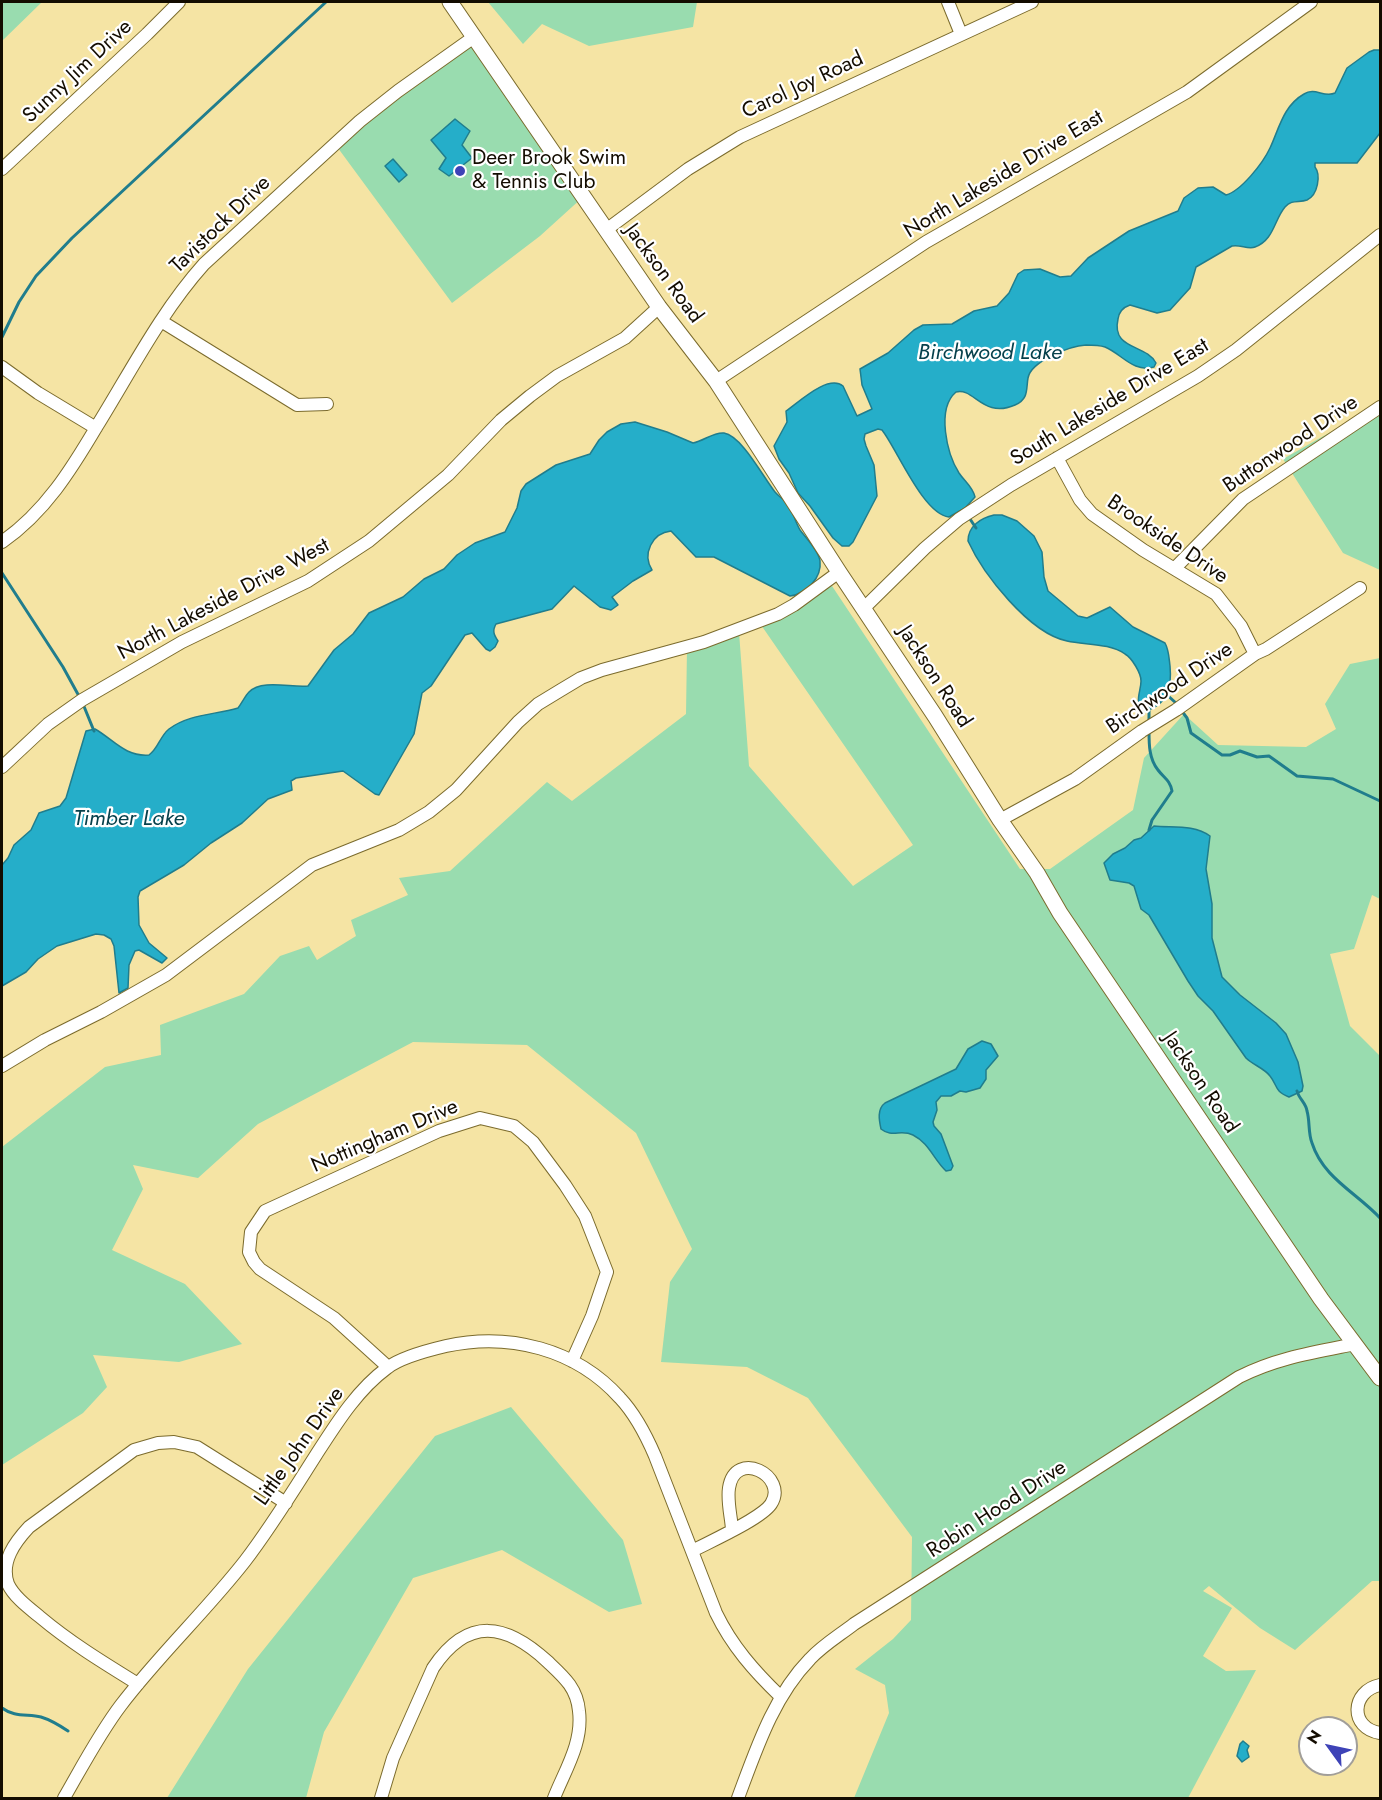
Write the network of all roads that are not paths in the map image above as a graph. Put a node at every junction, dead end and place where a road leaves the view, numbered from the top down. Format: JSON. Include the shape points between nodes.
{"nodes":[{"id":1,"x":179,"y":2,"type":"edge"},
{"id":2,"x":450,"y":2,"type":"edge"},
{"id":3,"x":948,"y":2,"type":"edge"},
{"id":4,"x":1032,"y":2,"type":"edge"},
{"id":5,"x":1311,"y":2,"type":"edge"},
{"id":6,"x":961,"y":34,"type":"junction"},
{"id":7,"x":474,"y":37,"type":"junction"},
{"id":8,"x":2,"y":169,"type":"edge"},
{"id":9,"x":606,"y":230,"type":"junction"},
{"id":10,"x":1380,"y":235,"type":"edge"},
{"id":11,"x":658,"y":307,"type":"junction"},
{"id":12,"x":161,"y":321,"type":"junction"},
{"id":13,"x":2,"y":367,"type":"edge"},
{"id":14,"x":716,"y":381,"type":"junction"},
{"id":15,"x":327,"y":404,"type":"dead end"},
{"id":16,"x":1380,"y":407,"type":"edge"},
{"id":17,"x":96,"y":428,"type":"junction"},
{"id":18,"x":1057,"y":458,"type":"junction"},
{"id":19,"x":2,"y":542,"type":"edge"},
{"id":20,"x":1175,"y":568,"type":"junction"},
{"id":21,"x":839,"y":572,"type":"junction"},
{"id":22,"x":1360,"y":588,"type":"dead end"},
{"id":23,"x":864,"y":608,"type":"junction"},
{"id":24,"x":1255,"y":654,"type":"junction"},
{"id":25,"x":2,"y":767,"type":"edge"},
{"id":26,"x":1000,"y":820,"type":"junction"},
{"id":27,"x":2,"y":1066,"type":"edge"},
{"id":28,"x":1355,"y":1344,"type":"junction"},
{"id":29,"x":572,"y":1361,"type":"junction"},
{"id":30,"x":388,"y":1367,"type":"junction"},
{"id":31,"x":1380,"y":1378,"type":"edge"},
{"id":32,"x":286,"y":1503,"type":"junction"},
{"id":33,"x":732,"y":1529,"type":"junction"},
{"id":34,"x":692,"y":1551,"type":"junction"},
{"id":35,"x":138,"y":1684,"type":"junction"},
{"id":36,"x":1380,"y":1685,"type":"edge"},
{"id":37,"x":781,"y":1697,"type":"junction"},
{"id":38,"x":1380,"y":1733,"type":"edge"},
{"id":39,"x":64,"y":1798,"type":"edge"},
{"id":40,"x":381,"y":1798,"type":"edge"},
{"id":41,"x":554,"y":1798,"type":"edge"},
{"id":42,"x":738,"y":1798,"type":"edge"}],
"edges":[{"from":1,"to":8,"type":"street","name":"Sunny Jim Drive"},
{"from":2,"to":7,"type":"street","name":"Jackson Road"},
{"from":3,"to":6,"type":"street"},
{"from":4,"to":6,"type":"street","name":"Carol Joy Road"},
{"from":5,"to":14,"type":"street","name":"North Lakeside Drive East","via":[[1187,92],[926,242]]},
{"from":6,"to":9,"type":"street","name":"Carol Joy Road","via":[[740,137],[688,169]]},
{"from":7,"to":9,"type":"street","name":"Jackson Road"},
{"from":7,"to":12,"type":"street","name":"Tavistock Drive","via":[[351,129],[204,264]]},
{"from":9,"to":11,"type":"street","name":"Jackson Road"},
{"from":10,"to":18,"type":"street","name":"South Lakeside Drive East","via":[[1236,350]]},
{"from":11,"to":14,"type":"street","name":"Jackson Road"},
{"from":11,"to":25,"type":"street","name":"North Lakeside Drive West","via":[[625,338],[536,391],[501,420],[448,475],[360,548],[308,581],[182,642],[82,700],[48,724]]},
{"from":12,"to":15,"type":"street","via":[[297,405]]},
{"from":12,"to":17,"type":"street","name":"Tavistock Drive"},
{"from":13,"to":17,"type":"street"},
{"from":14,"to":21,"type":"street","name":"Jackson Road"},
{"from":16,"to":20,"type":"street","name":"Buttonwood Drive","via":[[1235,505]]},
{"from":17,"to":19,"type":"street","name":"Tavistock Drive","via":[[53,494]]},
{"from":18,"to":20,"type":"street","name":"Brookside Drive","via":[[1092,514]]},
{"from":18,"to":23,"type":"street","name":"South Lakeside Drive East","via":[[961,518]]},
{"from":20,"to":24,"type":"street","name":"Brookside Drive","via":[[1216,594],[1241,626]]},
{"from":21,"to":23,"type":"street","name":"Jackson Road"},
{"from":21,"to":27,"type":"street","via":[[778,614],[704,642],[581,678],[538,704],[456,790],[429,812],[399,830],[312,865],[165,975]]},
{"from":22,"to":24,"type":"street","name":"Birchwood Drive"},
{"from":23,"to":26,"type":"street","name":"Jackson Road"},
{"from":24,"to":26,"type":"street","name":"Birchwood Drive","via":[[1076,779]]},
{"from":26,"to":28,"type":"street","name":"Jackson Road","via":[[1294,1260]]},
{"from":28,"to":31,"type":"street","name":"Jackson Road"},
{"from":28,"to":37,"type":"street","name":"Robin Hood Drive","via":[[1282,1359],[1239,1377],[855,1624],[810,1659]]},
{"from":29,"to":30,"type":"street","name":"Little John Drive","via":[[527,1344],[487,1340],[438,1347]]},
{"from":29,"to":30,"type":"street","name":"Nottingham Drive","via":[[607,1272],[585,1216],[533,1143],[514,1126],[480,1118],[439,1131],[266,1211],[251,1232],[249,1252],[260,1269],[334,1318]]},
{"from":29,"to":34,"type":"street","name":"Little John Drive","via":[[605,1383],[633,1413],[655,1456]]},
{"from":30,"to":32,"type":"street","name":"Little John Drive","via":[[349,1406]]},
{"from":32,"to":35,"type":"street","name":"Little John Drive","via":[[244,1561]]},
{"from":32,"to":35,"type":"street","via":[[197,1446],[158,1443],[134,1450],[20,1536],[12,1547],[6,1571],[16,1595],[74,1645]]},
{"from":33,"to":33,"type":"street","via":[[771,1504],[772,1483],[758,1468],[739,1470],[733,1477],[729,1487]]},
{"from":33,"to":34,"type":"street"},
{"from":34,"to":37,"type":"street","name":"Little John Drive","via":[[727,1637]]},
{"from":35,"to":39,"type":"street","name":"Little John Drive","via":[[100,1735]]},
{"from":36,"to":38,"type":"street","via":[[1365,1692],[1358,1713],[1366,1727]]},
{"from":37,"to":42,"type":"street","name":"Robin Hood Drive","via":[[767,1722]]},
{"from":40,"to":41,"type":"street","via":[[393,1758],[433,1668],[462,1638],[484,1630],[510,1635],[530,1645],[573,1689],[579,1710],[578,1742]]}]}
